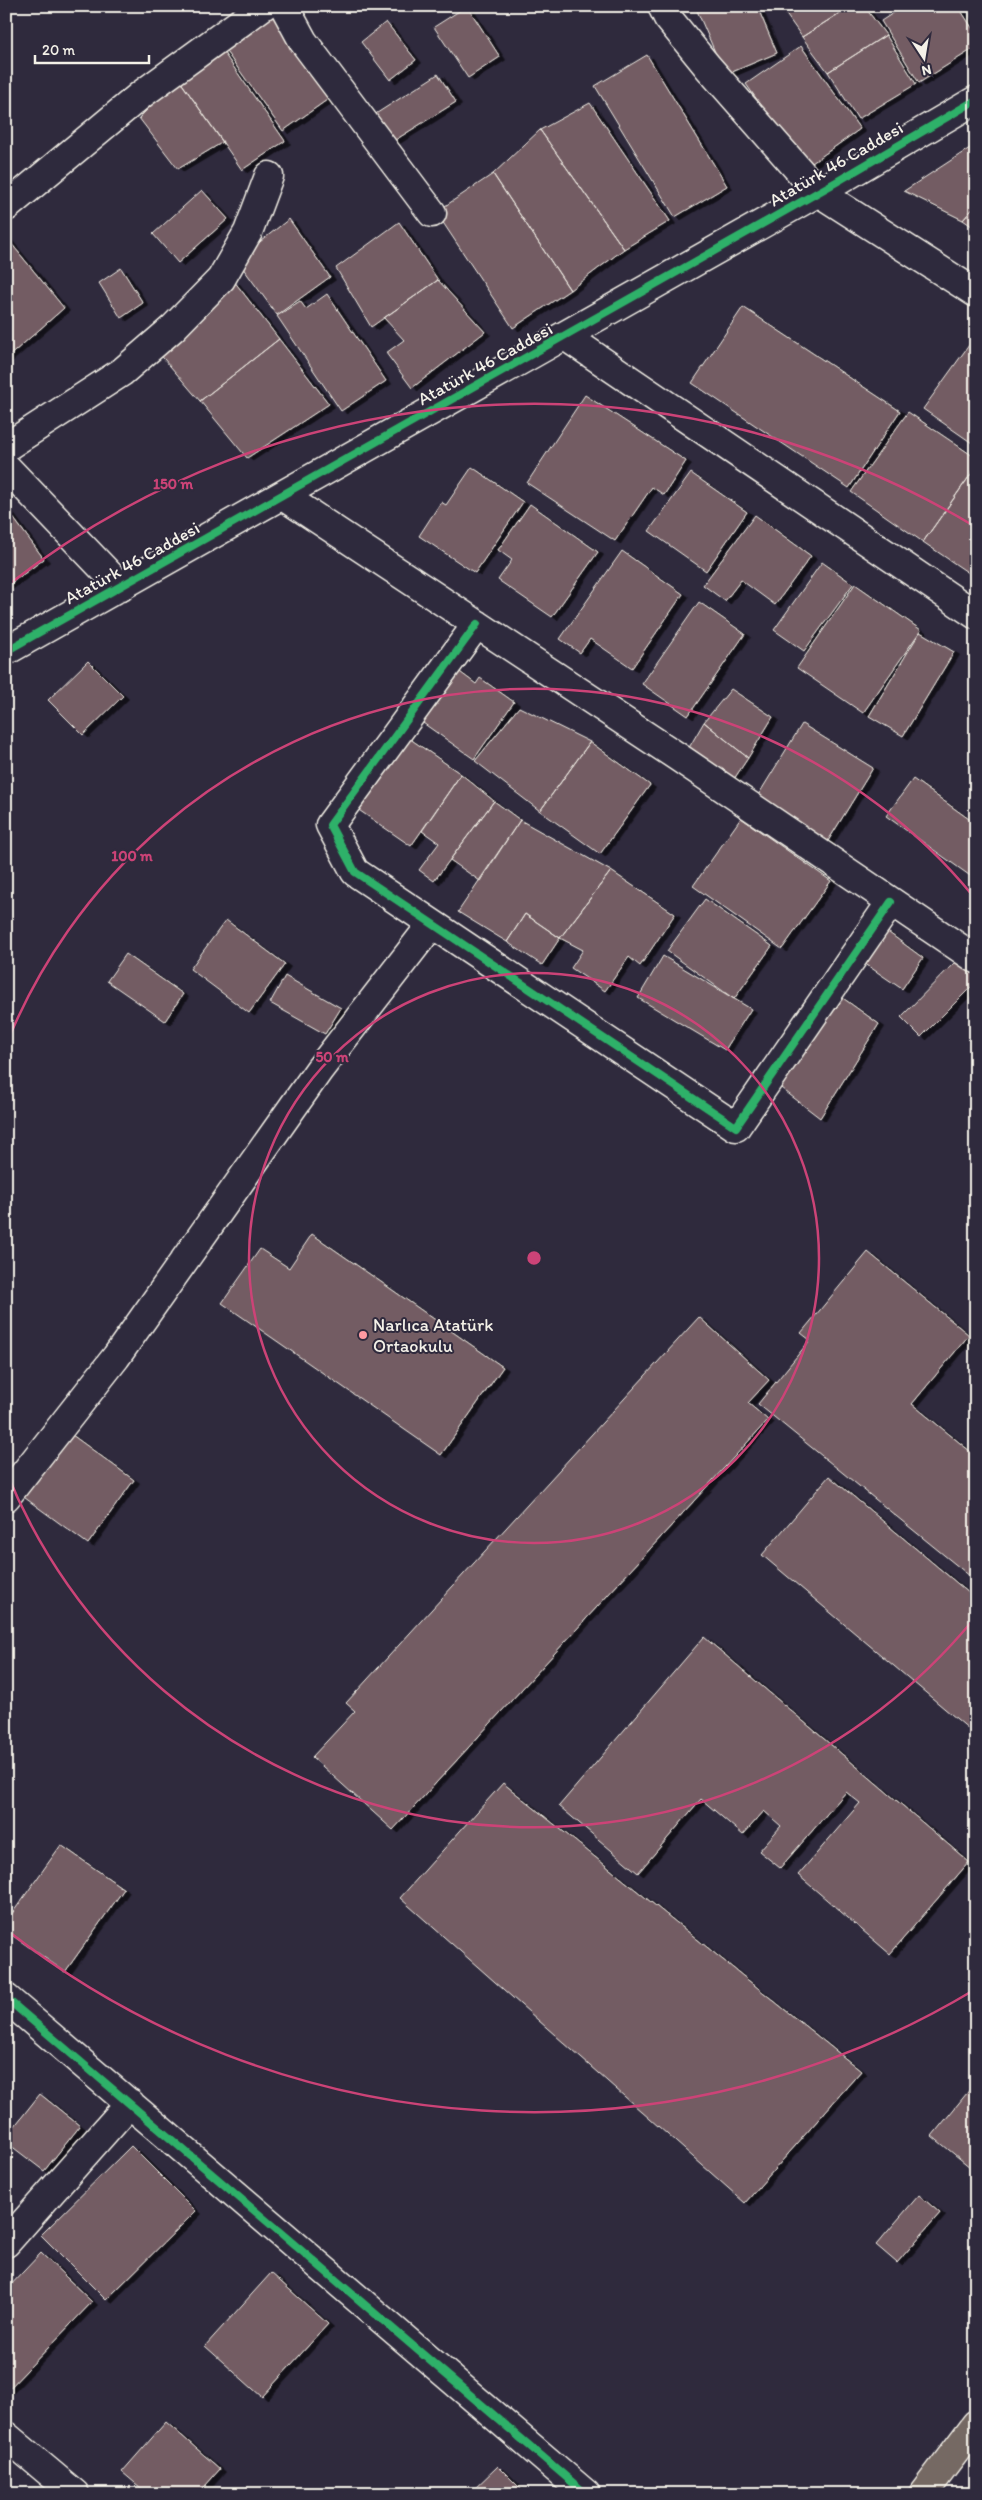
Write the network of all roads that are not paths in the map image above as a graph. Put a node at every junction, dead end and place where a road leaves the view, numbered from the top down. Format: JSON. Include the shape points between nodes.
{"nodes":[{"id":1,"x":263,"y":6,"type":"edge"},
{"id":2,"x":284,"y":6,"type":"edge"},
{"id":3,"x":662,"y":6,"type":"edge"},
{"id":4,"x":976,"y":100,"type":"edge"},
{"id":5,"x":269,"y":176,"type":"dead end"},
{"id":6,"x":818,"y":192,"type":"junction"},
{"id":7,"x":6,"y":207,"type":"edge"},
{"id":8,"x":432,"y":213,"type":"dead end"},
{"id":9,"x":976,"y":293,"type":"edge"},
{"id":10,"x":565,"y":336,"type":"junction"},
{"id":11,"x":6,"y":447,"type":"edge"},
{"id":12,"x":6,"y":467,"type":"edge"},
{"id":13,"x":282,"y":496,"type":"junction"},
{"id":14,"x":121,"y":587,"type":"junction"},
{"id":15,"x":976,"y":614,"type":"edge"},
{"id":16,"x":477,"y":624,"type":"junction"},
{"id":17,"x":6,"y":651,"type":"edge"},
{"id":18,"x":891,"y":902,"type":"junction"},
{"id":19,"x":432,"y":924,"type":"junction"},
{"id":20,"x":976,"y":959,"type":"edge"},
{"id":21,"x":6,"y":1498,"type":"edge"},
{"id":22,"x":6,"y":1998,"type":"edge"},
{"id":23,"x":130,"y":2104,"type":"junction"},
{"id":24,"x":6,"y":2243,"type":"edge"},
{"id":25,"x":976,"y":2424,"type":"edge"},
{"id":26,"x":6,"y":2436,"type":"edge"},
{"id":27,"x":75,"y":2494,"type":"edge"},
{"id":28,"x":586,"y":2494,"type":"edge"},
{"id":29,"x":923,"y":2494,"type":"edge"}],
"edges":[{"from":1,"to":7,"type":"street","via":[[142,94]]},
{"from":2,"to":8,"type":"street","via":[[303,41]]},
{"from":3,"to":6,"type":"street","via":[[708,67]]},
{"from":4,"to":6,"type":"street","name":"Atatürk 46 Caddesi"},
{"from":5,"to":11,"type":"street","via":[[248,232],[221,279],[173,328],[122,372]]},
{"from":6,"to":9,"type":"street"},
{"from":6,"to":10,"type":"street","name":"Atatürk 46 Caddesi"},
{"from":10,"to":13,"type":"street","name":"Atatürk 46 Caddesi"},
{"from":10,"to":15,"type":"street"},
{"from":12,"to":14,"type":"street"},
{"from":13,"to":14,"type":"street","name":"Atatürk 46 Caddesi"},
{"from":13,"to":16,"type":"street"},
{"from":14,"to":17,"type":"street","name":"Atatürk 46 Caddesi"},
{"from":16,"to":18,"type":"street"},
{"from":16,"to":19,"type":"street","via":[[330,825],[355,872]]},
{"from":18,"to":19,"type":"street","via":[[736,1127]]},
{"from":18,"to":20,"type":"street"},
{"from":19,"to":21,"type":"street","via":[[319,1070],[116,1357]]},
{"from":22,"to":23,"type":"street"},
{"from":23,"to":24,"type":"street"},
{"from":23,"to":28,"type":"street"},
{"from":25,"to":29,"type":"main road"},
{"from":26,"to":27,"type":"street"}]}
